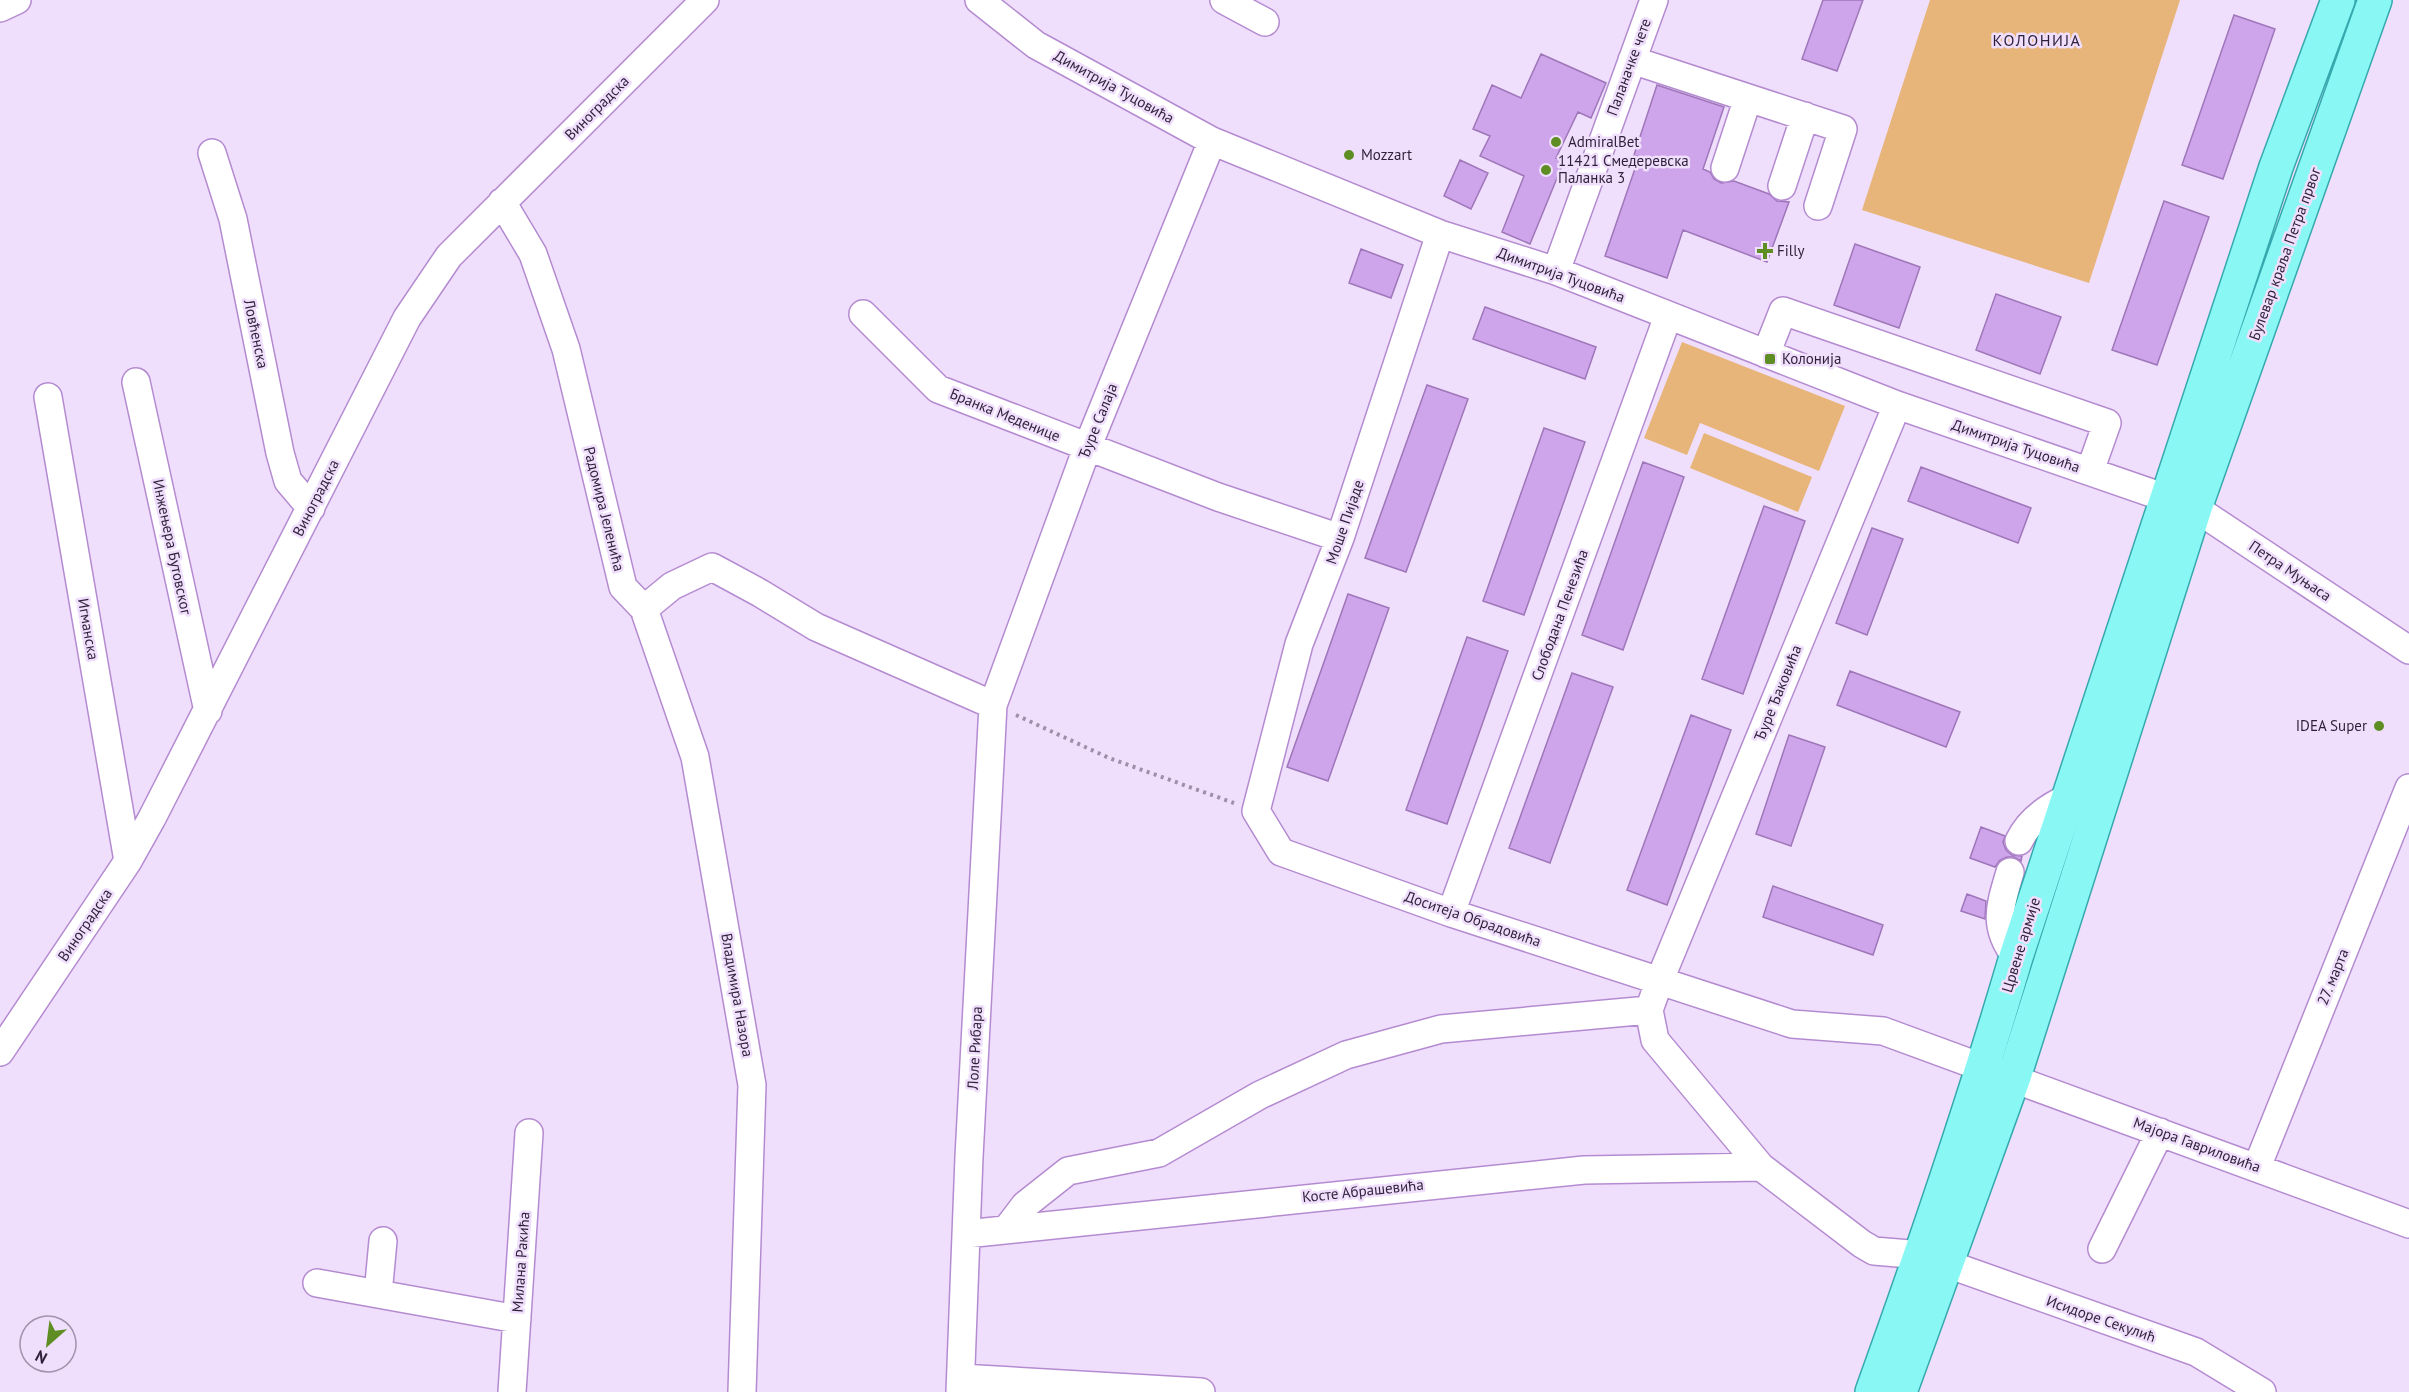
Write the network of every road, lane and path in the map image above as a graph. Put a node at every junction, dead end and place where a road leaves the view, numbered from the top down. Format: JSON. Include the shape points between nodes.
{"nodes":[{"id":1,"x":16,"y":0,"type":"edge"},
{"id":2,"x":705,"y":0,"type":"edge"},
{"id":3,"x":979,"y":0,"type":"edge"},
{"id":4,"x":1224,"y":0,"type":"edge"},
{"id":5,"x":1654,"y":0,"type":"edge"},
{"id":6,"x":2338,"y":0,"type":"edge"},
{"id":7,"x":2375,"y":0,"type":"edge"},
{"id":8,"x":0,"y":8,"type":"edge"},
{"id":9,"x":1265,"y":22,"type":"dead end"},
{"id":10,"x":1632,"y":60,"type":"junction"},
{"id":11,"x":1748,"y":98,"type":"junction"},
{"id":12,"x":1805,"y":116,"type":"junction"},
{"id":13,"x":1212,"y":141,"type":"junction"},
{"id":14,"x":212,"y":153,"type":"dead end"},
{"id":15,"x":1725,"y":168,"type":"dead end"},
{"id":16,"x":1782,"y":186,"type":"dead end"},
{"id":17,"x":502,"y":202,"type":"junction"},
{"id":18,"x":1818,"y":206,"type":"dead end"},
{"id":19,"x":1440,"y":234,"type":"junction"},
{"id":20,"x":1556,"y":270,"type":"junction"},
{"id":21,"x":863,"y":314,"type":"dead end"},
{"id":22,"x":1668,"y":316,"type":"junction"},
{"id":23,"x":1766,"y":354,"type":"junction"},
{"id":24,"x":135,"y":382,"type":"dead end"},
{"id":25,"x":48,"y":397,"type":"dead end"},
{"id":26,"x":1897,"y":405,"type":"junction"},
{"id":27,"x":1087,"y":448,"type":"junction"},
{"id":28,"x":2090,"y":471,"type":"junction"},
{"id":29,"x":2181,"y":503,"type":"junction"},
{"id":30,"x":311,"y":508,"type":"junction"},
{"id":31,"x":1340,"y":538,"type":"junction"},
{"id":32,"x":644,"y":609,"type":"junction"},
{"id":33,"x":2409,"y":650,"type":"edge"},
{"id":34,"x":993,"y":705,"type":"junction"},
{"id":35,"x":208,"y":711,"type":"junction"},
{"id":36,"x":2409,"y":788,"type":"edge"},
{"id":37,"x":2068,"y":798,"type":"junction"},
{"id":38,"x":1256,"y":812,"type":"junction"},
{"id":39,"x":2019,"y":841,"type":"dead end"},
{"id":40,"x":128,"y":861,"type":"junction"},
{"id":41,"x":2010,"y":872,"type":"dead end"},
{"id":42,"x":1451,"y":913,"type":"junction"},
{"id":43,"x":2016,"y":957,"type":"junction"},
{"id":44,"x":1659,"y":982,"type":"junction"},
{"id":45,"x":1649,"y":1010,"type":"junction"},
{"id":46,"x":0,"y":1052,"type":"edge"},
{"id":47,"x":1984,"y":1067,"type":"junction"},
{"id":48,"x":2014,"y":1077,"type":"junction"},
{"id":49,"x":2160,"y":1132,"type":"junction"},
{"id":50,"x":529,"y":1133,"type":"dead end"},
{"id":51,"x":1761,"y":1167,"type":"junction"},
{"id":52,"x":2256,"y":1167,"type":"junction"},
{"id":53,"x":2409,"y":1224,"type":"edge"},
{"id":54,"x":1006,"y":1230,"type":"junction"},
{"id":55,"x":966,"y":1234,"type":"junction"},
{"id":56,"x":383,"y":1241,"type":"dead end"},
{"id":57,"x":2102,"y":1249,"type":"dead end"},
{"id":58,"x":1934,"y":1260,"type":"junction"},
{"id":59,"x":317,"y":1283,"type":"dead end"},
{"id":60,"x":378,"y":1294,"type":"junction"},
{"id":61,"x":517,"y":1319,"type":"junction"},
{"id":62,"x":960,"y":1385,"type":"edge"},
{"id":63,"x":512,"y":1392,"type":"edge"},
{"id":64,"x":742,"y":1392,"type":"edge"},
{"id":65,"x":1202,"y":1392,"type":"edge"},
{"id":66,"x":1872,"y":1392,"type":"edge"},
{"id":67,"x":1899,"y":1392,"type":"edge"},
{"id":68,"x":2262,"y":1392,"type":"edge"}],
"edges":[{"from":1,"to":8,"type":"street"},
{"from":2,"to":17,"type":"street","name":"Виноградска"},
{"from":3,"to":13,"type":"street","name":"Димитрија Туцовића","via":[[1036,45]]},
{"from":4,"to":9,"type":"street"},
{"from":5,"to":10,"type":"street","name":"Паланачке чете"},
{"from":6,"to":29,"type":"main road","via":[[2276,167]]},
{"from":7,"to":29,"type":"main road","name":"Булевар краља Петра првог"},
{"from":10,"to":11,"type":"street"},
{"from":10,"to":20,"type":"street","name":"Паланачке чете"},
{"from":11,"to":12,"type":"street"},
{"from":11,"to":15,"type":"street"},
{"from":12,"to":16,"type":"street"},
{"from":12,"to":18,"type":"street","via":[[1843,129]]},
{"from":13,"to":19,"type":"street","name":"Димитрија Туцовића"},
{"from":13,"to":27,"type":"street","name":"Ђуре Салаја"},
{"from":14,"to":30,"type":"street","name":"Ловћенска","via":[[233,219],[280,453],[288,480]]},
{"from":17,"to":30,"type":"street","name":"Виноградска","via":[[449,256],[407,318]]},
{"from":17,"to":32,"type":"street","name":"Радомира Јеленића","via":[[533,254],[566,349],[623,587]]},
{"from":19,"to":20,"type":"street","name":"Димитрија Туцовића"},
{"from":19,"to":31,"type":"street","name":"Моше Пијаде"},
{"from":20,"to":22,"type":"street","name":"Димитрија Туцовића"},
{"from":21,"to":27,"type":"street","name":"Бранка Меденице","via":[[938,389]]},
{"from":22,"to":23,"type":"street","name":"Димитрија Туцовића"},
{"from":22,"to":42,"type":"street","name":"Слободана Пенезића"},
{"from":23,"to":26,"type":"street","name":"Димитрија Туцовића"},
{"from":23,"to":28,"type":"street","via":[[1782,310],[2107,423]]},
{"from":24,"to":35,"type":"street","name":"Инжењера Бутовског"},
{"from":25,"to":40,"type":"street","name":"Игманска"},
{"from":26,"to":28,"type":"street","name":"Димитрија Туцовића"},
{"from":26,"to":44,"type":"street","name":"Ђуре Ђаковића"},
{"from":27,"to":31,"type":"street","name":"Бранка Меденице","via":[[1218,498]]},
{"from":27,"to":34,"type":"street","name":"Ђуре Салаја"},
{"from":28,"to":29,"type":"street","name":"Димитрија Туцовића"},
{"from":29,"to":33,"type":"street","name":"Петра Муњаса"},
{"from":29,"to":37,"type":"main road","name":"Црвене армије"},
{"from":29,"to":48,"type":"main road","name":"Црвене армије"},
{"from":30,"to":35,"type":"street","name":"Виноградска"},
{"from":31,"to":38,"type":"street","name":"Моше Пијаде","via":[[1299,644]]},
{"from":32,"to":34,"type":"street","via":[[672,586],[712,567],[816,627]]},
{"from":32,"to":64,"type":"street","name":"Владимира Назора","via":[[696,757],[753,1085]]},
{"from":34,"to":38,"type":"path","via":[[1109,758]]},
{"from":34,"to":55,"type":"street","name":"Лоле Рибара"},
{"from":35,"to":40,"type":"street","name":"Виноградска"},
{"from":36,"to":52,"type":"street","name":"27. марта"},
{"from":37,"to":39,"type":"street","via":[[2043,812]]},
{"from":37,"to":43,"type":"main road","name":"Црвене армије"},
{"from":38,"to":42,"type":"street","name":"Доситеја Обрадовића","via":[[1281,852]]},
{"from":40,"to":46,"type":"street","name":"Виноградска"},
{"from":41,"to":43,"type":"street","via":[[1999,915],[2002,933]]},
{"from":42,"to":44,"type":"street","name":"Доситеја Обрадовића"},
{"from":43,"to":47,"type":"main road","name":"Црвене армије"},
{"from":44,"to":45,"type":"street"},
{"from":44,"to":47,"type":"street","name":"Доситеја Обрадовића","via":[[1792,1024],[1883,1030]]},
{"from":45,"to":51,"type":"street","via":[[1655,1040]]},
{"from":45,"to":54,"type":"street","via":[[1441,1029],[1346,1055],[1260,1095],[1159,1153],[1068,1171],[1025,1206]]},
{"from":47,"to":48,"type":"street","name":"Мајора Гавриловића"},
{"from":47,"to":58,"type":"main road","name":"Црвене армије"},
{"from":48,"to":49,"type":"street","name":"Мајора Гавриловића"},
{"from":48,"to":58,"type":"main road","name":"Црвене армије"},
{"from":49,"to":52,"type":"street","name":"Мајора Гавриловића"},
{"from":49,"to":57,"type":"street"},
{"from":50,"to":61,"type":"street","name":"Милана Ракића"},
{"from":51,"to":54,"type":"street","name":"Косте Абрашевића","via":[[1584,1170]]},
{"from":51,"to":58,"type":"street","via":[[1874,1251]]},
{"from":52,"to":53,"type":"street","name":"Мајора Гавриловића"},
{"from":54,"to":55,"type":"street","name":"Косте Абрашевића"},
{"from":55,"to":62,"type":"street","name":"Лоле Рибара"},
{"from":56,"to":60,"type":"street"},
{"from":58,"to":66,"type":"main road","name":"Црвене армије"},
{"from":58,"to":67,"type":"main road","name":"Црвене армије"},
{"from":58,"to":68,"type":"street","name":"Исидоре Секулић","via":[[2196,1352]]},
{"from":59,"to":60,"type":"street"},
{"from":60,"to":61,"type":"street"},
{"from":61,"to":63,"type":"street","name":"Милана Ракића"},
{"from":62,"to":65,"type":"street"}]}
